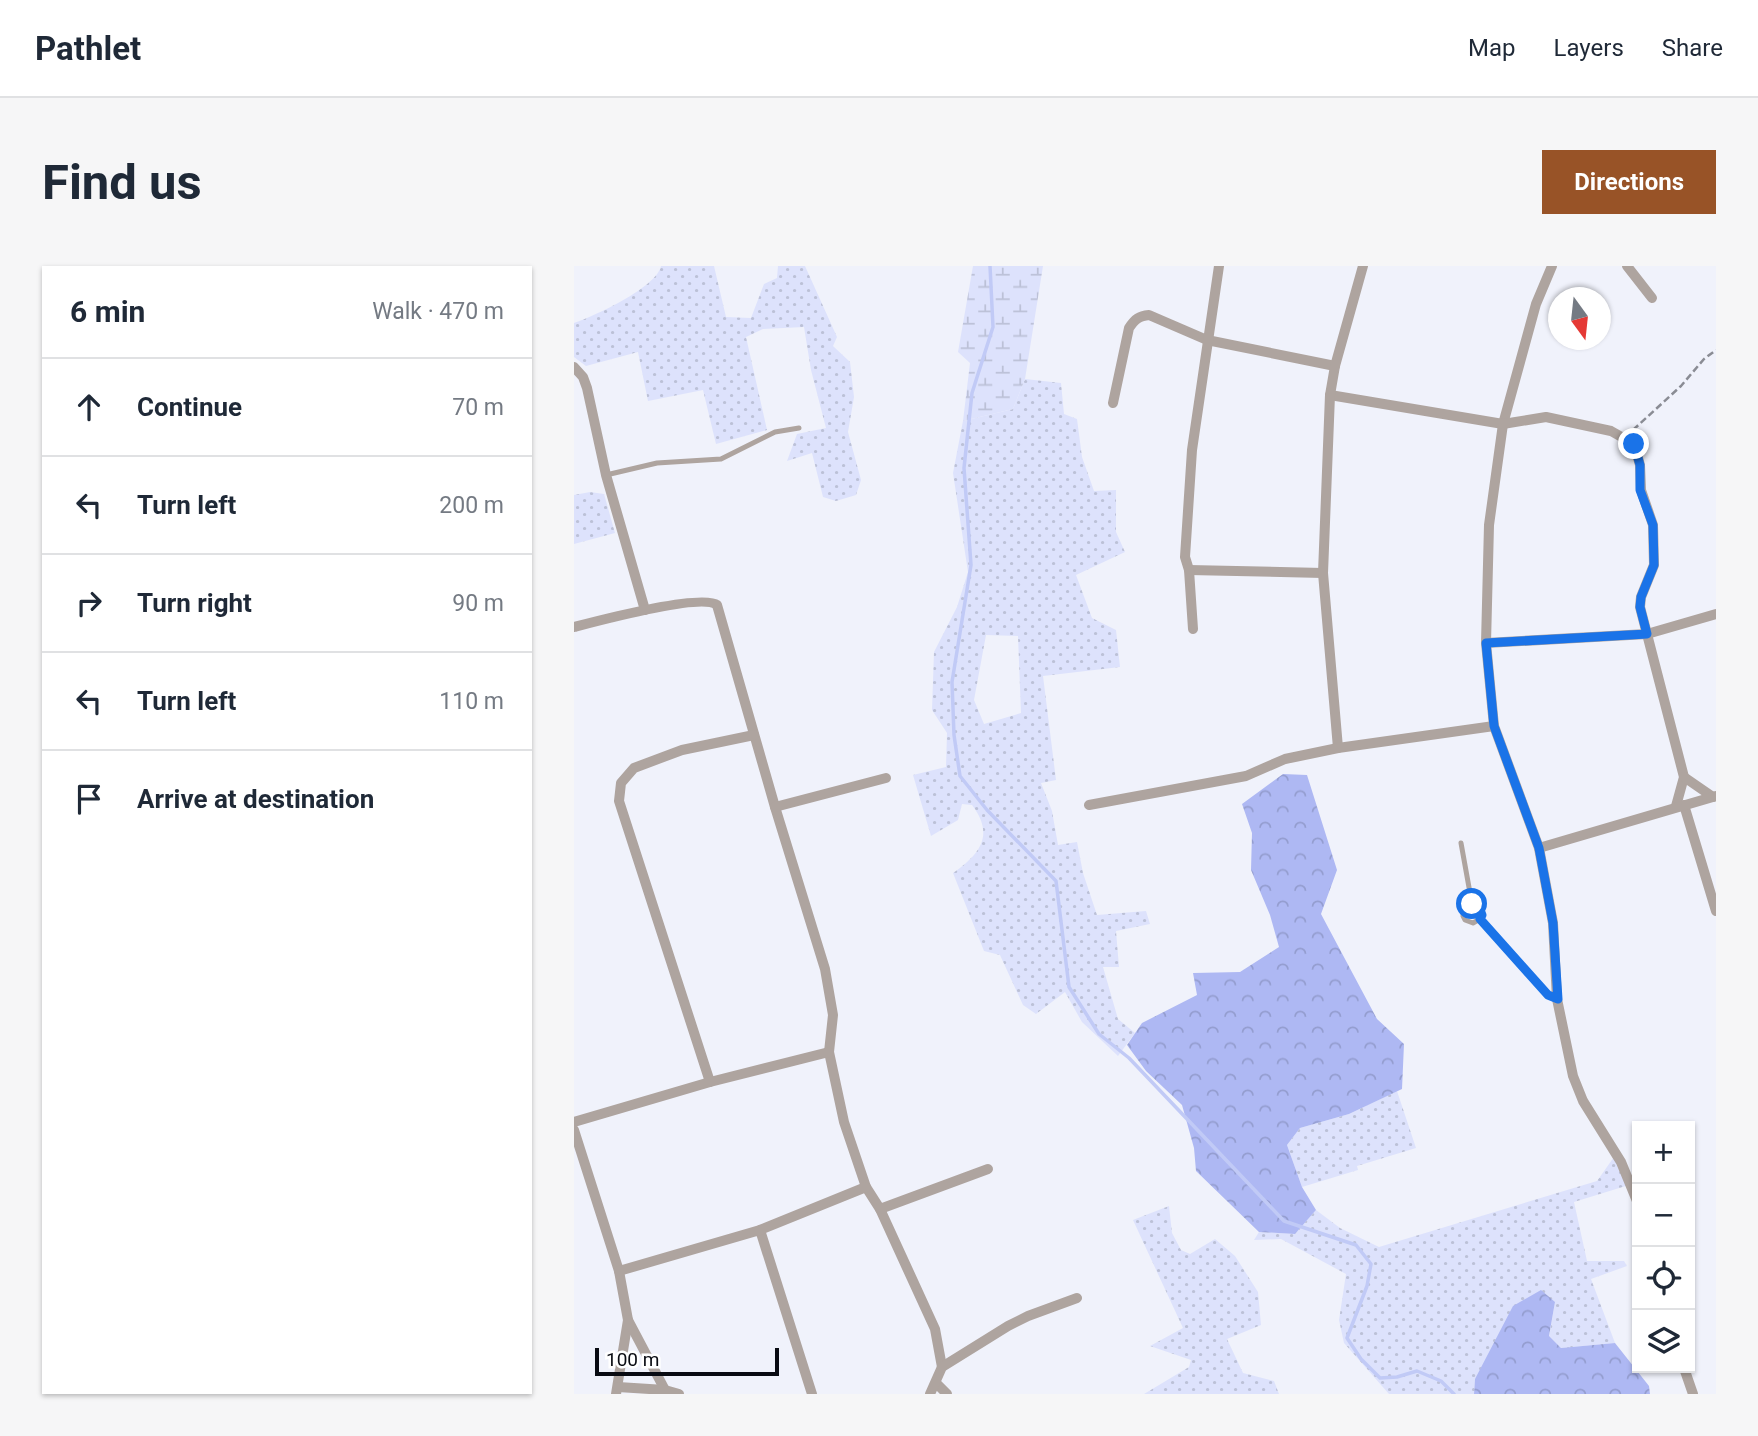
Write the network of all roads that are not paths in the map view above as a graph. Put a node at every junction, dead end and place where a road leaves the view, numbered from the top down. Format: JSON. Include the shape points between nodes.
{"nodes":[{"id":1,"x":1219,"y":266,"type":"edge"},
{"id":2,"x":1363,"y":266,"type":"edge"},
{"id":3,"x":1552,"y":266,"type":"edge"},
{"id":4,"x":1627,"y":266,"type":"edge"},
{"id":5,"x":1652,"y":298,"type":"dead end"},
{"id":6,"x":1207,"y":340,"type":"junction"},
{"id":7,"x":1335,"y":366,"type":"junction"},
{"id":8,"x":574,"y":367,"type":"edge"},
{"id":9,"x":1330,"y":395,"type":"junction"},
{"id":10,"x":1113,"y":403,"type":"dead end"},
{"id":11,"x":1503,"y":424,"type":"junction"},
{"id":12,"x":799,"y":428,"type":"dead end"},
{"id":13,"x":607,"y":475,"type":"junction"},
{"id":14,"x":1189,"y":570,"type":"junction"},
{"id":15,"x":1323,"y":573,"type":"junction"},
{"id":16,"x":645,"y":610,"type":"junction"},
{"id":17,"x":1716,"y":614,"type":"edge"},
{"id":18,"x":574,"y":627,"type":"edge"},
{"id":19,"x":1193,"y":629,"type":"dead end"},
{"id":20,"x":1647,"y":634,"type":"junction"},
{"id":21,"x":1486,"y":643,"type":"junction"},
{"id":22,"x":1494,"y":726,"type":"junction"},
{"id":23,"x":754,"y":735,"type":"junction"},
{"id":24,"x":1338,"y":748,"type":"junction"},
{"id":25,"x":1684,"y":777,"type":"junction"},
{"id":26,"x":886,"y":778,"type":"dead end"},
{"id":27,"x":1714,"y":796,"type":"edge"},
{"id":28,"x":1089,"y":805,"type":"dead end"},
{"id":29,"x":1680,"y":806,"type":"junction"},
{"id":30,"x":775,"y":807,"type":"junction"},
{"id":31,"x":1461,"y":843,"type":"dead end"},
{"id":32,"x":1539,"y":848,"type":"junction"},
{"id":33,"x":1472,"y":904,"type":"junction"},
{"id":34,"x":1716,"y":911,"type":"edge"},
{"id":35,"x":1480,"y":919,"type":"junction"},
{"id":36,"x":1558,"y":999,"type":"junction"},
{"id":37,"x":829,"y":1052,"type":"junction"},
{"id":38,"x":710,"y":1082,"type":"junction"},
{"id":39,"x":574,"y":1122,"type":"edge"},
{"id":40,"x":574,"y":1130,"type":"edge"},
{"id":41,"x":988,"y":1169,"type":"dead end"},
{"id":42,"x":866,"y":1187,"type":"junction"},
{"id":43,"x":1632,"y":1188,"type":"edge"},
{"id":44,"x":880,"y":1209,"type":"junction"},
{"id":45,"x":760,"y":1230,"type":"junction"},
{"id":46,"x":618,"y":1271,"type":"junction"},
{"id":47,"x":1077,"y":1298,"type":"dead end"},
{"id":48,"x":628,"y":1320,"type":"junction"},
{"id":49,"x":942,"y":1367,"type":"junction"},
{"id":50,"x":1686,"y":1373,"type":"edge"},
{"id":51,"x":933,"y":1389,"type":"edge"},
{"id":52,"x":665,"y":1390,"type":"junction"},
{"id":53,"x":617,"y":1391,"type":"edge"},
{"id":54,"x":679,"y":1394,"type":"edge"},
{"id":55,"x":812,"y":1394,"type":"edge"},
{"id":56,"x":947,"y":1394,"type":"edge"},
{"id":57,"x":1693,"y":1394,"type":"edge"}],
"edges":[{"from":1,"to":6,"type":"street"},
{"from":2,"to":7,"type":"street"},
{"from":3,"to":11,"type":"street","via":[[1536,304]]},
{"from":4,"to":5,"type":"street"},
{"from":6,"to":7,"type":"street"},
{"from":6,"to":10,"type":"street","via":[[1149,316],[1134,320]]},
{"from":6,"to":14,"type":"street","via":[[1192,450],[1185,557]]},
{"from":7,"to":9,"type":"street"},
{"from":8,"to":13,"type":"street","via":[[587,388]]},
{"from":9,"to":11,"type":"street"},
{"from":9,"to":15,"type":"street"},
{"from":11,"to":20,"type":"street","via":[[1546,417],[1611,431],[1634,444],[1640,490],[1653,525],[1654,565],[1640,607]]},
{"from":11,"to":21,"type":"street","via":[[1489,525]]},
{"from":12,"to":13,"type":"lane","via":[[775,432],[721,459],[657,463]]},
{"from":13,"to":16,"type":"street"},
{"from":14,"to":15,"type":"street"},
{"from":14,"to":19,"type":"street"},
{"from":15,"to":24,"type":"street"},
{"from":16,"to":18,"type":"street"},
{"from":16,"to":23,"type":"street","via":[[707,601],[717,605]]},
{"from":17,"to":20,"type":"street"},
{"from":20,"to":21,"type":"street"},
{"from":20,"to":25,"type":"street"},
{"from":21,"to":22,"type":"street"},
{"from":22,"to":24,"type":"street"},
{"from":22,"to":32,"type":"street"},
{"from":23,"to":30,"type":"street"},
{"from":23,"to":38,"type":"street","via":[[682,750],[634,768],[621,783],[619,801]]},
{"from":24,"to":28,"type":"street","via":[[1285,759],[1246,776]]},
{"from":25,"to":27,"type":"street"},
{"from":25,"to":29,"type":"street"},
{"from":26,"to":30,"type":"street"},
{"from":27,"to":29,"type":"street"},
{"from":29,"to":32,"type":"street"},
{"from":29,"to":34,"type":"street"},
{"from":30,"to":37,"type":"street","via":[[825,969],[833,1015]]},
{"from":31,"to":33,"type":"lane"},
{"from":32,"to":36,"type":"street","via":[[1553,923]]},
{"from":33,"to":35,"type":"lane","via":[[1479,907]]},
{"from":33,"to":35,"type":"lane","via":[[1464,908],[1465,920],[1473,923]]},
{"from":35,"to":36,"type":"lane","via":[[1548,995]]},
{"from":36,"to":43,"type":"street","via":[[1573,1076]]},
{"from":37,"to":38,"type":"street"},
{"from":37,"to":42,"type":"street","via":[[844,1122]]},
{"from":38,"to":39,"type":"street"},
{"from":40,"to":46,"type":"street"},
{"from":41,"to":44,"type":"street"},
{"from":42,"to":44,"type":"street"},
{"from":42,"to":45,"type":"street"},
{"from":44,"to":49,"type":"street","via":[[935,1329]]},
{"from":45,"to":46,"type":"street"},
{"from":45,"to":55,"type":"street"},
{"from":46,"to":48,"type":"street"},
{"from":47,"to":49,"type":"street","via":[[1018,1321]]},
{"from":48,"to":52,"type":"street"},
{"from":48,"to":53,"type":"street"},
{"from":49,"to":51,"type":"street"},
{"from":50,"to":57,"type":"street"},
{"from":51,"to":56,"type":"street"},
{"from":52,"to":53,"type":"street"},
{"from":52,"to":54,"type":"street"}]}
